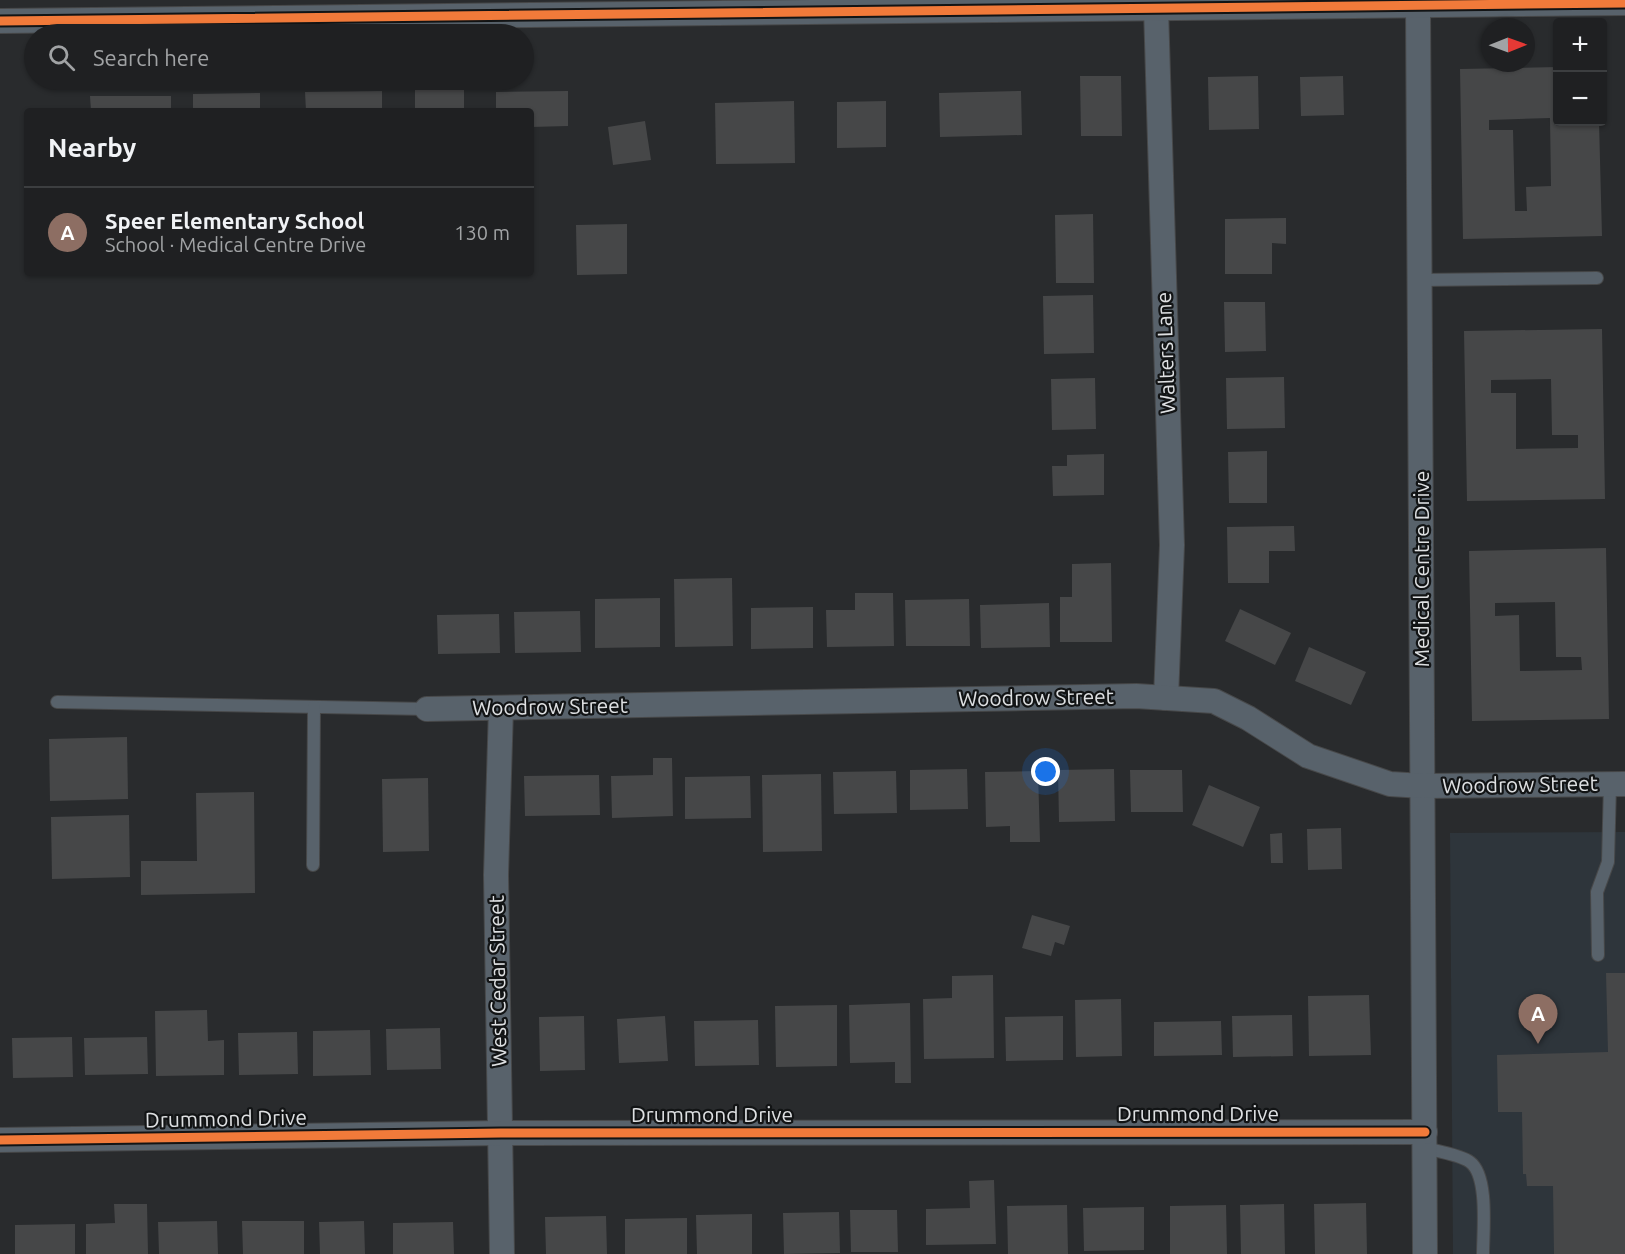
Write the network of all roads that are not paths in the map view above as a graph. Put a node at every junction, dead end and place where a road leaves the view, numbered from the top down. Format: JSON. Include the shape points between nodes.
{"nodes":[{"id":1,"x":1625,"y":3,"type":"edge"},
{"id":2,"x":1404,"y":4,"type":"edge"},
{"id":3,"x":880,"y":6,"type":"edge"},
{"id":4,"x":1156,"y":8,"type":"junction"},
{"id":5,"x":152,"y":10,"type":"edge"},
{"id":6,"x":0,"y":21,"type":"edge"},
{"id":7,"x":1597,"y":278,"type":"dead end"},
{"id":8,"x":1420,"y":280,"type":"junction"},
{"id":9,"x":1166,"y":698,"type":"junction"},
{"id":10,"x":57,"y":702,"type":"dead end"},
{"id":11,"x":314,"y":707,"type":"junction"},
{"id":12,"x":501,"y":708,"type":"junction"},
{"id":13,"x":427,"y":709,"type":"joint"},
{"id":14,"x":1617,"y":784,"type":"edge"},
{"id":15,"x":1423,"y":786,"type":"junction"},
{"id":16,"x":313,"y":865,"type":"dead end"},
{"id":17,"x":1598,"y":956,"type":"dead end"},
{"id":18,"x":501,"y":1133,"type":"junction"},
{"id":19,"x":0,"y":1140,"type":"edge"},
{"id":20,"x":1425,"y":1140,"type":"junction"},
{"id":21,"x":502,"y":1254,"type":"edge"},
{"id":22,"x":1425,"y":1254,"type":"edge"},
{"id":23,"x":1483,"y":1254,"type":"edge"}],
"edges":[{"from":1,"to":2,"type":"street"},
{"from":2,"to":4,"type":"street"},
{"from":2,"to":8,"type":"street","name":"Medical Centre Drive"},
{"from":3,"to":4,"type":"street"},
{"from":3,"to":5,"type":"street"},
{"from":4,"to":9,"type":"street","name":"Walters Lane","via":[[1172,546]]},
{"from":5,"to":6,"type":"street"},
{"from":7,"to":8,"type":"lane"},
{"from":8,"to":15,"type":"street","name":"Medical Centre Drive"},
{"from":9,"to":12,"type":"street","name":"Woodrow Street"},
{"from":9,"to":15,"type":"street","name":"Woodrow Street","via":[[1214,701],[1308,756],[1390,784]]},
{"from":10,"to":11,"type":"lane"},
{"from":11,"to":13,"type":"lane"},
{"from":11,"to":16,"type":"lane"},
{"from":12,"to":13,"type":"street","name":"Woodrow Street"},
{"from":12,"to":18,"type":"street","name":"West Cedar Street","via":[[496,874]]},
{"from":14,"to":15,"type":"street","name":"Woodrow Street"},
{"from":14,"to":17,"type":"lane","via":[[1608,862],[1597,892]]},
{"from":15,"to":20,"type":"street","name":"Medical Centre Drive"},
{"from":18,"to":19,"type":"street","name":"Drummond Drive"},
{"from":18,"to":20,"type":"street","name":"Drummond Drive"},
{"from":18,"to":21,"type":"street","name":"West Cedar Street"},
{"from":20,"to":22,"type":"street","name":"Medical Centre Drive"},
{"from":20,"to":23,"type":"lane","via":[[1469,1161],[1479,1172]]}]}
